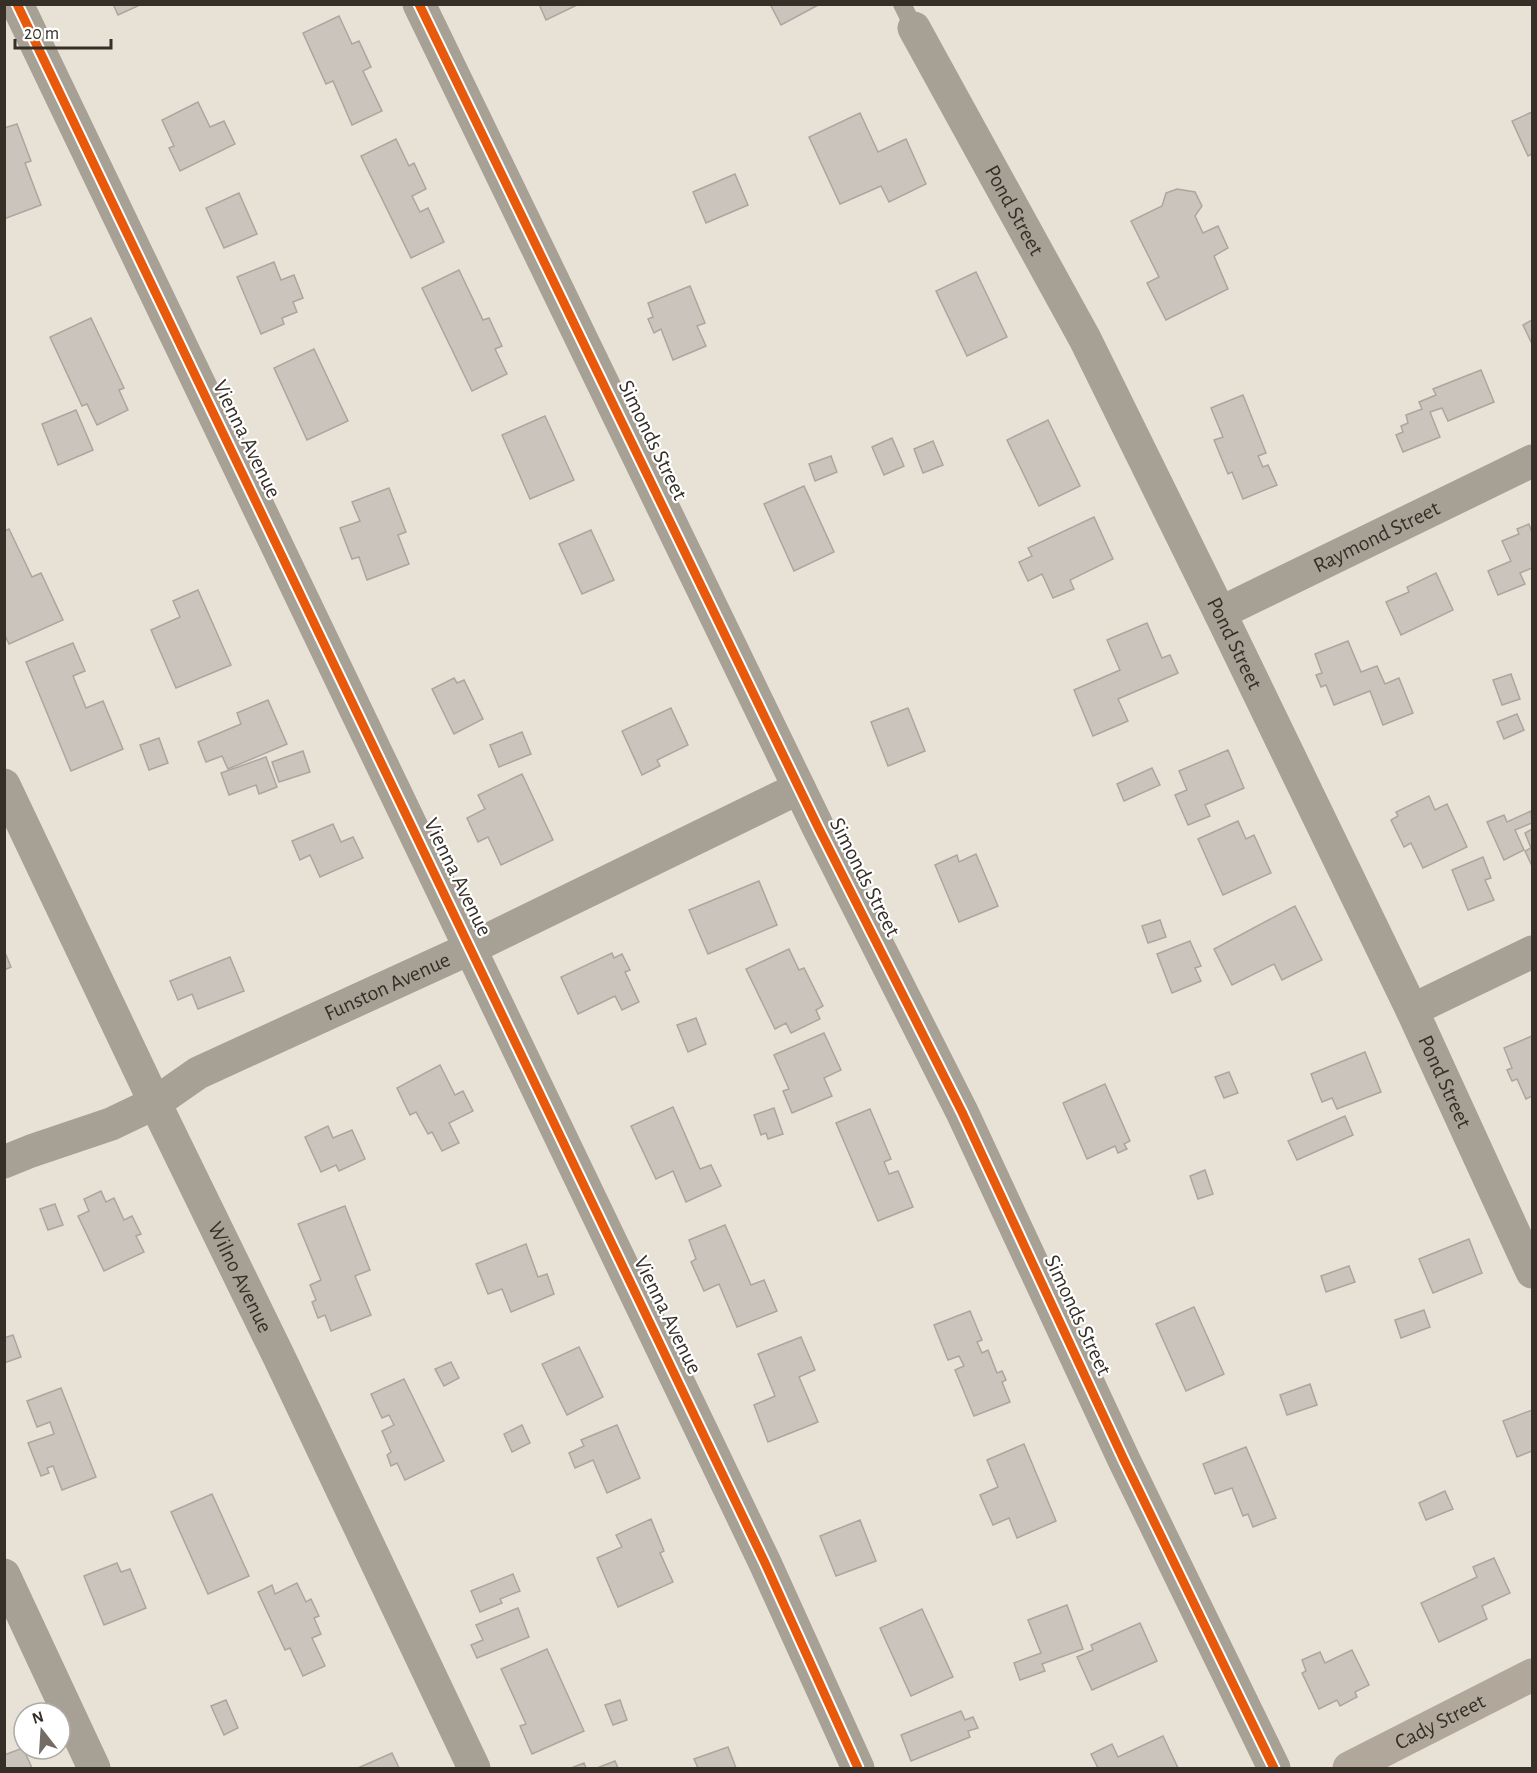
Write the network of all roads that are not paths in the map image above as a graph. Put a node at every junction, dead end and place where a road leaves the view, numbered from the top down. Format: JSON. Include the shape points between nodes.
{"nodes":[{"id":1,"x":17,"y":4,"type":"edge"},
{"id":2,"x":419,"y":4,"type":"edge"},
{"id":3,"x":908,"y":16,"type":"edge"},
{"id":4,"x":1533,"y":461,"type":"edge"},
{"id":5,"x":1221,"y":613,"type":"junction"},
{"id":6,"x":4,"y":785,"type":"edge"},
{"id":7,"x":799,"y":788,"type":"junction"},
{"id":8,"x":471,"y":948,"type":"junction"},
{"id":9,"x":1533,"y":952,"type":"edge"},
{"id":10,"x":1412,"y":1010,"type":"junction"},
{"id":11,"x":155,"y":1102,"type":"junction"},
{"id":12,"x":4,"y":1162,"type":"edge"},
{"id":13,"x":1533,"y":1272,"type":"edge"},
{"id":14,"x":4,"y":1575,"type":"edge"},
{"id":15,"x":1533,"y":1676,"type":"edge"},
{"id":16,"x":94,"y":1768,"type":"edge"},
{"id":17,"x":474,"y":1768,"type":"edge"},
{"id":18,"x":858,"y":1768,"type":"edge"},
{"id":19,"x":1274,"y":1768,"type":"edge"},
{"id":20,"x":1349,"y":1768,"type":"edge"}],
"edges":[{"from":1,"to":8,"type":"street","name":"Vienna Avenue"},
{"from":2,"to":7,"type":"street","name":"Simonds Street"},
{"from":3,"to":5,"type":"street","name":"Pond Street","via":[[1085,339]]},
{"from":4,"to":5,"type":"street","name":"Raymond Street"},
{"from":5,"to":10,"type":"street","name":"Pond Street"},
{"from":6,"to":11,"type":"street","name":"Wilno Avenue"},
{"from":7,"to":8,"type":"street","name":"Funston Avenue"},
{"from":7,"to":19,"type":"street","name":"Simonds Street","via":[[962,1112],[1124,1460]]},
{"from":8,"to":11,"type":"street","name":"Funston Avenue","via":[[198,1073]]},
{"from":8,"to":18,"type":"street","name":"Vienna Avenue","via":[[765,1563]]},
{"from":9,"to":10,"type":"street"},
{"from":10,"to":13,"type":"street","name":"Pond Street"},
{"from":11,"to":12,"type":"street","name":"Funston Avenue","via":[[111,1124]]},
{"from":11,"to":17,"type":"street","name":"Wilno Avenue"},
{"from":14,"to":16,"type":"street"},
{"from":15,"to":20,"type":"street","name":"Cady Street"}]}
